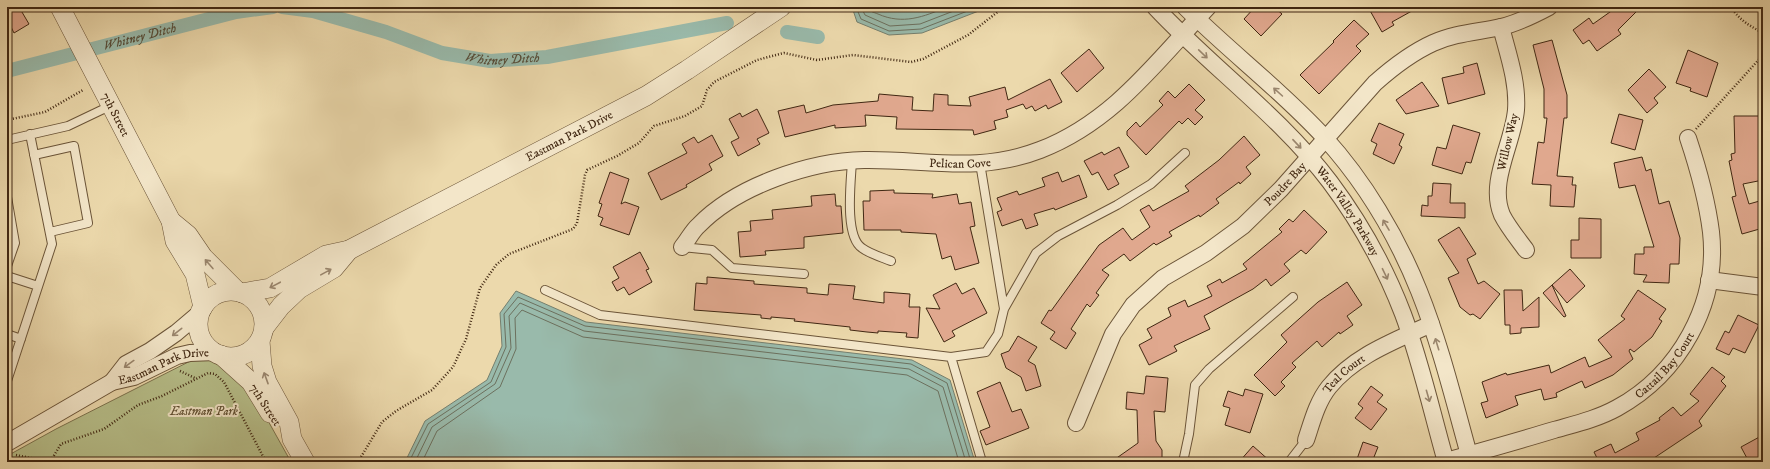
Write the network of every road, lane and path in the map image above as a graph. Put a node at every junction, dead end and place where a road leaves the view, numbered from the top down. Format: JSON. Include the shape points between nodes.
{"nodes":[{"id":1,"x":60,"y":7,"type":"edge"},
{"id":2,"x":781,"y":7,"type":"edge"},
{"id":3,"x":1004,"y":7,"type":"edge"},
{"id":4,"x":1155,"y":7,"type":"edge"},
{"id":5,"x":1185,"y":7,"type":"edge"},
{"id":6,"x":1208,"y":7,"type":"edge"},
{"id":7,"x":1549,"y":7,"type":"edge"},
{"id":8,"x":1697,"y":7,"type":"edge"},
{"id":9,"x":1719,"y":7,"type":"edge"},
{"id":10,"x":1731,"y":7,"type":"edge"},
{"id":11,"x":1197,"y":19,"type":"junction"},
{"id":12,"x":1501,"y":27,"type":"junction"},
{"id":13,"x":1763,"y":33,"type":"edge"},
{"id":14,"x":1183,"y":34,"type":"junction"},
{"id":15,"x":1763,"y":55,"type":"edge"},
{"id":16,"x":83,"y":90,"type":"dead end"},
{"id":17,"x":112,"y":105,"type":"junction"},
{"id":18,"x":7,"y":120,"type":"edge"},
{"id":19,"x":30,"y":134,"type":"junction"},
{"id":20,"x":1688,"y":138,"type":"joint"},
{"id":21,"x":1325,"y":139,"type":"junction"},
{"id":22,"x":7,"y":140,"type":"edge"},
{"id":23,"x":1185,"y":153,"type":"dead end"},
{"id":24,"x":34,"y":155,"type":"junction"},
{"id":25,"x":1309,"y":157,"type":"junction"},
{"id":26,"x":852,"y":161,"type":"junction"},
{"id":27,"x":980,"y":163,"type":"junction"},
{"id":28,"x":7,"y":197,"type":"edge"},
{"id":29,"x":172,"y":221,"type":"junction"},
{"id":30,"x":50,"y":232,"type":"junction"},
{"id":31,"x":682,"y":247,"type":"joint"},
{"id":32,"x":349,"y":250,"type":"junction"},
{"id":33,"x":1526,"y":250,"type":"dead end"},
{"id":34,"x":891,"y":261,"type":"dead end"},
{"id":35,"x":7,"y":266,"type":"edge"},
{"id":36,"x":804,"y":274,"type":"dead end"},
{"id":37,"x":7,"y":276,"type":"edge"},
{"id":38,"x":1709,"y":280,"type":"junction"},
{"id":39,"x":38,"y":286,"type":"junction"},
{"id":40,"x":1763,"y":287,"type":"edge"},
{"id":41,"x":545,"y":290,"type":"dead end"},
{"id":42,"x":239,"y":292,"type":"junction"},
{"id":43,"x":1293,"y":297,"type":"dead end"},
{"id":44,"x":202,"y":309,"type":"junction"},
{"id":45,"x":1004,"y":309,"type":"junction"},
{"id":46,"x":1431,"y":324,"type":"junction"},
{"id":47,"x":7,"y":334,"type":"edge"},
{"id":48,"x":262,"y":334,"type":"junction"},
{"id":49,"x":1410,"y":334,"type":"junction"},
{"id":50,"x":21,"y":338,"type":"junction"},
{"id":51,"x":218,"y":354,"type":"junction"},
{"id":52,"x":951,"y":357,"type":"junction"},
{"id":53,"x":180,"y":370,"type":"dead end"},
{"id":54,"x":196,"y":378,"type":"junction"},
{"id":55,"x":7,"y":381,"type":"edge"},
{"id":56,"x":112,"y":382,"type":"junction"},
{"id":57,"x":1076,"y":423,"type":"dead end"},
{"id":58,"x":292,"y":438,"type":"junction"},
{"id":59,"x":1306,"y":440,"type":"joint"},
{"id":60,"x":10,"y":449,"type":"edge"},
{"id":61,"x":1470,"y":458,"type":"edge"},
{"id":62,"x":1446,"y":461,"type":"edge"},
{"id":63,"x":50,"y":462,"type":"edge"},
{"id":64,"x":266,"y":462,"type":"edge"},
{"id":65,"x":305,"y":462,"type":"edge"},
{"id":66,"x":358,"y":462,"type":"edge"},
{"id":67,"x":982,"y":462,"type":"edge"},
{"id":68,"x":1183,"y":462,"type":"edge"},
{"id":69,"x":1289,"y":462,"type":"edge"}],
"edges":[{"from":1,"to":17,"type":"street","name":"7th Street"},
{"from":2,"to":32,"type":"street","name":"Eastman Park Drive","via":[[646,96]]},
{"from":3,"to":66,"type":"path","via":[[968,35],[923,59],[911,62],[853,55],[817,60],[784,53],[757,60],[714,82],[707,90],[702,106],[685,116],[654,126],[639,143],[587,170],[584,174],[577,223],[573,229],[508,254],[496,265],[480,288],[466,339],[453,367],[432,390],[382,422]]},
{"from":4,"to":14,"type":"street","name":"Water Valley Parkway"},
{"from":5,"to":11,"type":"street","name":"Water Valley Parkway"},
{"from":6,"to":11,"type":"street","name":"Pelican Cove"},
{"from":7,"to":12,"type":"street","name":"Poudre Bay"},
{"from":8,"to":9,"type":"path","via":[[1702,10]]},
{"from":10,"to":13,"type":"path","via":[[1747,25]]},
{"from":11,"to":14,"type":"street","name":"Pelican Cove"},
{"from":21,"to":11,"type":"street","name":"Water Valley Parkway","one_way":true,"via":[[1305,117]]},
{"from":12,"to":21,"type":"street","name":"Poudre Bay","via":[[1452,36],[1420,49],[1404,59],[1376,83]]},
{"from":12,"to":33,"type":"street","name":"Willow Way","via":[[1514,80],[1516,109],[1501,173],[1498,198],[1505,220]]},
{"from":14,"to":25,"type":"street","name":"Water Valley Parkway","one_way":true},
{"from":14,"to":27,"type":"street","name":"Pelican Cove","via":[[1120,101],[1080,131],[1023,156]]},
{"from":15,"to":20,"type":"path"},
{"from":16,"to":18,"type":"path","via":[[45,112]]},
{"from":17,"to":19,"type":"lane","via":[[68,126]]},
{"from":17,"to":29,"type":"street","name":"7th Street"},
{"from":19,"to":22,"type":"lane"},
{"from":19,"to":24,"type":"lane"},
{"from":20,"to":38,"type":"street","name":"Cattail Bay Court","via":[[1698,168],[1711,233]]},
{"from":21,"to":25,"type":"street","name":"Poudre Bay"},
{"from":46,"to":21,"type":"street","name":"Water Valley Parkway","one_way":true,"via":[[1414,278],[1393,236],[1358,180]]},
{"from":23,"to":45,"type":"lane","via":[[1151,184],[1058,236],[1036,253]]},
{"from":24,"to":30,"type":"lane"},
{"from":24,"to":30,"type":"lane","via":[[74,146],[88,223]]},
{"from":25,"to":49,"type":"street","name":"Water Valley Parkway","one_way":true,"via":[[1330,182],[1366,236],[1386,274]]},
{"from":25,"to":57,"type":"street","name":"Poudre Bay","via":[[1281,189],[1232,235],[1163,278],[1133,305],[1113,334]]},
{"from":26,"to":27,"type":"street","name":"Pelican Cove","via":[[957,165]]},
{"from":26,"to":31,"type":"street","name":"Pelican Cove","via":[[796,171],[754,188],[722,206],[698,225]]},
{"from":26,"to":34,"type":"lane","via":[[853,238],[861,248]]},
{"from":27,"to":45,"type":"lane"},
{"from":28,"to":35,"type":"lane","via":[[15,243]]},
{"from":42,"to":29,"type":"street","name":"7th Street","one_way":true,"via":[[203,257],[188,235]]},
{"from":29,"to":44,"type":"street","name":"7th Street","via":[[175,241],[195,274]]},
{"from":30,"to":39,"type":"lane","via":[[52,244]]},
{"from":31,"to":36,"type":"lane","via":[[712,250],[732,268]]},
{"from":32,"to":42,"type":"street","name":"Eastman Park Drive","one_way":true,"via":[[326,255],[270,288]]},
{"from":48,"to":32,"type":"street","name":"Eastman Park Drive","one_way":true,"via":[[281,306],[299,289],[334,268]]},
{"from":37,"to":39,"type":"lane"},
{"from":38,"to":40,"type":"street"},
{"from":38,"to":61,"type":"street","name":"Cattail Bay Court","via":[[1703,306],[1686,342],[1666,371],[1641,393],[1598,417]]},
{"from":39,"to":50,"type":"lane"},
{"from":41,"to":52,"type":"lane","via":[[600,315]]},
{"from":42,"to":44,"type":"street","via":[[229,291],[214,296]]},
{"from":42,"to":48,"type":"street","via":[[252,298],[259,306],[263,316]]},
{"from":43,"to":68,"type":"lane","via":[[1209,369],[1195,385]]},
{"from":44,"to":51,"type":"street","via":[[199,330],[208,346]]},
{"from":44,"to":56,"type":"street","name":"Eastman Park Drive","one_way":true,"via":[[176,333],[126,364]]},
{"from":45,"to":52,"type":"lane","via":[[998,334],[986,352]]},
{"from":46,"to":49,"type":"street"},
{"from":61,"to":46,"type":"street","name":"Water Valley Parkway","one_way":true},
{"from":47,"to":50,"type":"lane"},
{"from":48,"to":51,"type":"street","via":[[254,348],[239,356]]},
{"from":58,"to":48,"type":"street","name":"7th Street","one_way":true,"via":[[289,422],[270,388],[262,366]]},
{"from":49,"to":59,"type":"street","name":"Teal Court","via":[[1365,356],[1341,374],[1320,401]]},
{"from":49,"to":62,"type":"street","name":"Water Valley Parkway","one_way":true},
{"from":50,"to":55,"type":"lane"},
{"from":51,"to":56,"type":"street","name":"Eastman Park Drive","via":[[190,352],[134,377]]},
{"from":51,"to":58,"type":"street","name":"7th Street","via":[[251,382],[279,428]]},
{"from":52,"to":67,"type":"lane"},
{"from":53,"to":54,"type":"path"},
{"from":54,"to":63,"type":"path","via":[[138,405],[104,429],[61,444]]},
{"from":54,"to":64,"type":"path","via":[[208,373],[220,377]]},
{"from":56,"to":60,"type":"street","name":"Eastman Park Drive"},
{"from":58,"to":65,"type":"street","name":"7th Street"},
{"from":59,"to":69,"type":"lane"},
{"from":60,"to":63,"type":"path","via":[[17,454]]},
{"from":61,"to":62,"type":"street","name":"Cattail Bay Court"}]}
